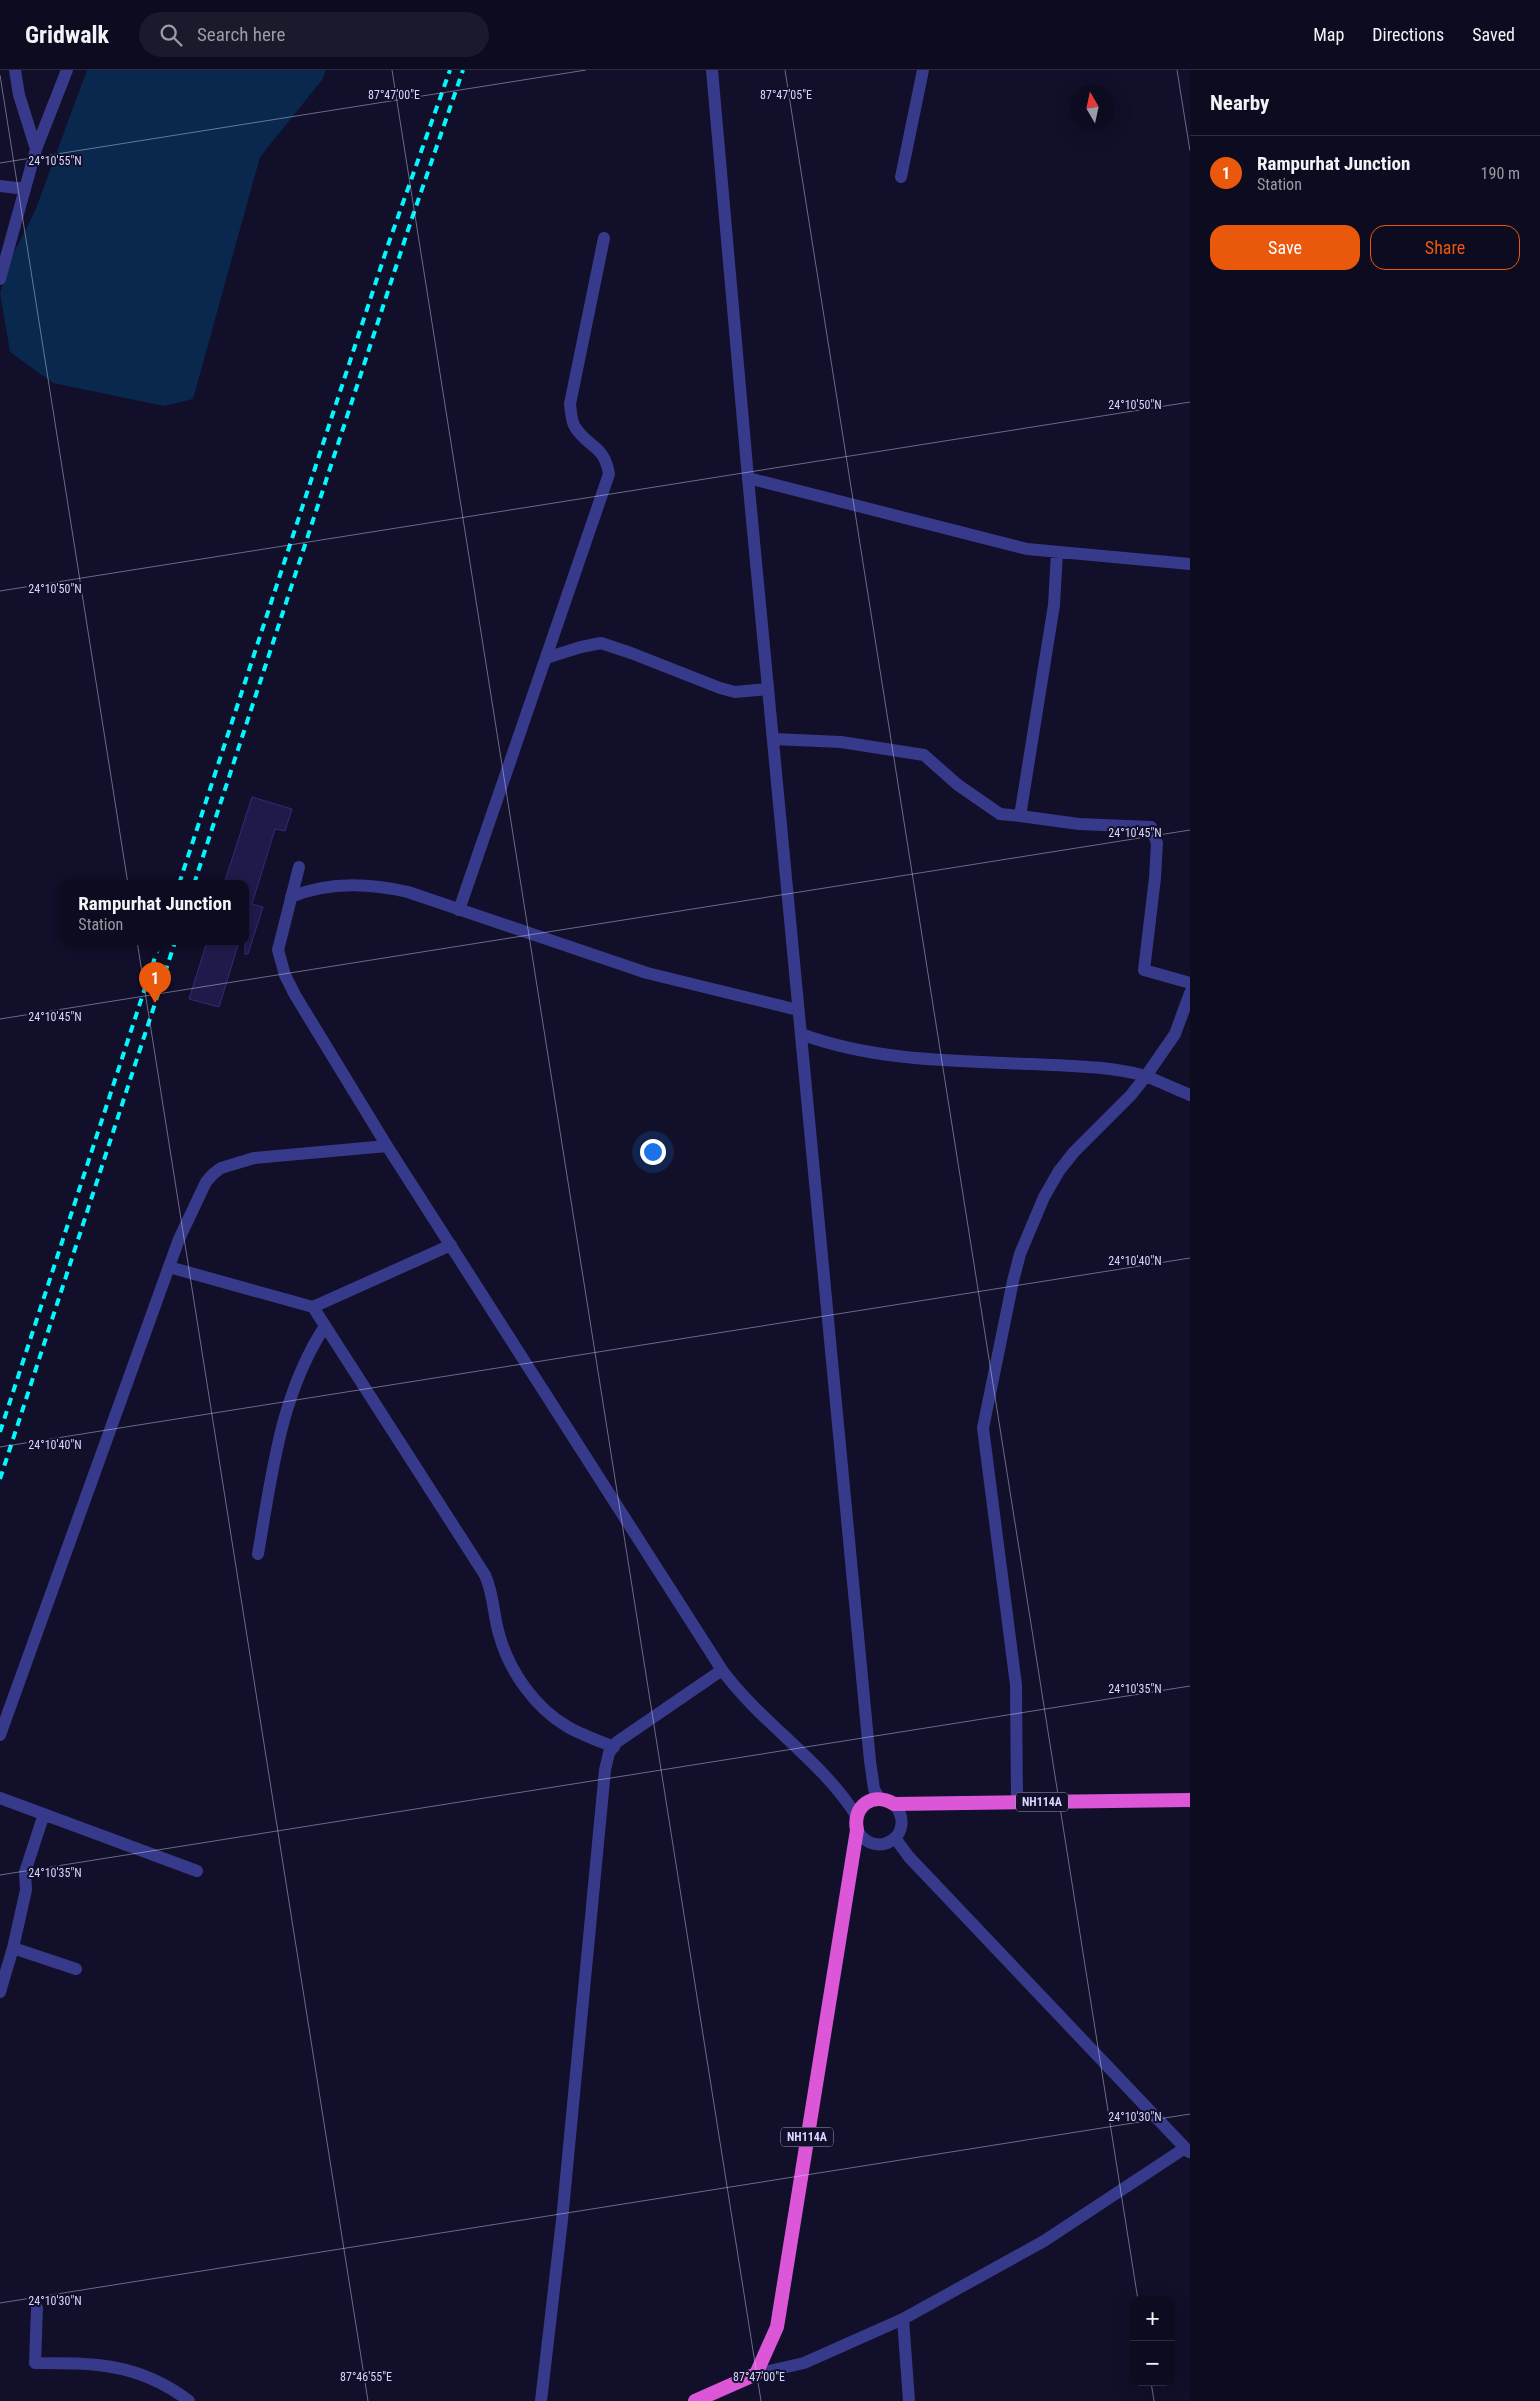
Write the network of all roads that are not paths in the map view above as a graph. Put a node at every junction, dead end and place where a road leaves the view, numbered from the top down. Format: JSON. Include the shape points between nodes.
{"nodes":[{"id":1,"x":15,"y":70,"type":"edge"},
{"id":2,"x":67,"y":70,"type":"edge"},
{"id":3,"x":712,"y":70,"type":"edge"},
{"id":4,"x":923,"y":70,"type":"edge"},
{"id":5,"x":36,"y":149,"type":"junction"},
{"id":6,"x":901,"y":177,"type":"dead end"},
{"id":7,"x":0,"y":186,"type":"edge"},
{"id":8,"x":25,"y":188,"type":"junction"},
{"id":9,"x":604,"y":238,"type":"dead end"},
{"id":10,"x":0,"y":279,"type":"edge"},
{"id":11,"x":748,"y":478,"type":"junction"},
{"id":12,"x":1057,"y":552,"type":"junction"},
{"id":13,"x":1190,"y":564,"type":"edge"},
{"id":14,"x":546,"y":658,"type":"junction"},
{"id":15,"x":768,"y":689,"type":"junction"},
{"id":16,"x":773,"y":740,"type":"junction"},
{"id":17,"x":1020,"y":816,"type":"junction"},
{"id":18,"x":299,"y":866,"type":"dead end"},
{"id":19,"x":291,"y":897,"type":"junction"},
{"id":20,"x":459,"y":910,"type":"junction"},
{"id":21,"x":1190,"y":983,"type":"edge"},
{"id":22,"x":1190,"y":993,"type":"edge"},
{"id":23,"x":798,"y":1010,"type":"junction"},
{"id":24,"x":801,"y":1034,"type":"junction"},
{"id":25,"x":1146,"y":1076,"type":"junction"},
{"id":26,"x":1190,"y":1095,"type":"edge"},
{"id":27,"x":387,"y":1146,"type":"junction"},
{"id":28,"x":451,"y":1245,"type":"junction"},
{"id":29,"x":169,"y":1267,"type":"junction"},
{"id":30,"x":313,"y":1307,"type":"junction"},
{"id":31,"x":325,"y":1326,"type":"junction"},
{"id":32,"x":258,"y":1554,"type":"dead end"},
{"id":33,"x":722,"y":1670,"type":"junction"},
{"id":34,"x":0,"y":1735,"type":"edge"},
{"id":35,"x":614,"y":1747,"type":"junction"},
{"id":36,"x":0,"y":1798,"type":"edge"},
{"id":37,"x":880,"y":1798,"type":"junction"},
{"id":38,"x":1190,"y":1800,"type":"edge"},
{"id":39,"x":1018,"y":1802,"type":"junction"},
{"id":40,"x":894,"y":1804,"type":"junction"},
{"id":41,"x":44,"y":1814,"type":"junction"},
{"id":42,"x":856,"y":1815,"type":"junction"},
{"id":43,"x":857,"y":1830,"type":"junction"},
{"id":44,"x":895,"y":1838,"type":"junction"},
{"id":45,"x":197,"y":1871,"type":"dead end"},
{"id":46,"x":13,"y":1948,"type":"junction"},
{"id":47,"x":76,"y":1969,"type":"dead end"},
{"id":48,"x":0,"y":1992,"type":"edge"},
{"id":49,"x":1188,"y":2150,"type":"edge"},
{"id":50,"x":37,"y":2308,"type":"dead end"},
{"id":51,"x":904,"y":2319,"type":"junction"},
{"id":52,"x":756,"y":2374,"type":"junction"},
{"id":53,"x":189,"y":2401,"type":"edge"},
{"id":54,"x":541,"y":2401,"type":"edge"},
{"id":55,"x":695,"y":2401,"type":"edge"},
{"id":56,"x":909,"y":2401,"type":"edge"}],
"edges":[{"from":1,"to":5,"type":"street","via":[[19,95]]},
{"from":2,"to":5,"type":"street"},
{"from":3,"to":11,"type":"street"},
{"from":4,"to":6,"type":"street"},
{"from":5,"to":8,"type":"street"},
{"from":7,"to":8,"type":"street"},
{"from":8,"to":10,"type":"street"},
{"from":9,"to":14,"type":"street","via":[[570,404],[575,428],[599,449],[607,462],[609,474]]},
{"from":11,"to":12,"type":"street","via":[[1027,549]]},
{"from":11,"to":15,"type":"street"},
{"from":12,"to":13,"type":"street"},
{"from":12,"to":17,"type":"street","via":[[1054,605]]},
{"from":14,"to":15,"type":"street","via":[[601,643],[720,688],[735,692]]},
{"from":14,"to":20,"type":"street"},
{"from":15,"to":16,"type":"street"},
{"from":16,"to":17,"type":"street","via":[[842,742],[924,755],[958,785],[1000,814]]},
{"from":16,"to":23,"type":"street"},
{"from":17,"to":21,"type":"street","via":[[1079,824],[1151,827],[1157,844],[1144,970]]},
{"from":18,"to":19,"type":"street"},
{"from":19,"to":20,"type":"street","via":[[336,885],[380,886]]},
{"from":19,"to":27,"type":"street","via":[[278,950],[285,975]]},
{"from":20,"to":23,"type":"street","via":[[647,973]]},
{"from":22,"to":25,"type":"street","via":[[1175,1034]]},
{"from":23,"to":24,"type":"street"},
{"from":24,"to":25,"type":"street","via":[[866,1051],[951,1060],[1112,1068]]},
{"from":24,"to":37,"type":"street","via":[[870,1761],[874,1788]]},
{"from":25,"to":26,"type":"street"},
{"from":25,"to":39,"type":"street","via":[[1074,1152],[1044,1197],[1020,1254],[983,1428],[1016,1685]]},
{"from":27,"to":28,"type":"street"},
{"from":27,"to":29,"type":"street","via":[[254,1158],[221,1168],[200,1192]]},
{"from":28,"to":30,"type":"street"},
{"from":28,"to":33,"type":"street"},
{"from":29,"to":30,"type":"street"},
{"from":29,"to":34,"type":"street"},
{"from":30,"to":31,"type":"street"},
{"from":31,"to":32,"type":"street","via":[[298,1377],[279,1432]]},
{"from":31,"to":35,"type":"street","via":[[485,1575],[492,1590],[500,1640],[524,1685],[545,1709],[568,1727]]},
{"from":33,"to":35,"type":"street","via":[[632,1730]]},
{"from":33,"to":42,"type":"street","via":[[750,1705],[829,1779]]},
{"from":35,"to":54,"type":"street","via":[[605,1770],[562,2220]]},
{"from":36,"to":41,"type":"street"},
{"from":37,"to":40,"type":"highway"},
{"from":37,"to":42,"type":"highway","via":[[865,1802]]},
{"from":38,"to":39,"type":"highway","number":"NH114A"},
{"from":39,"to":40,"type":"highway","number":"NH114A"},
{"from":40,"to":44,"type":"street","via":[[902,1816]]},
{"from":41,"to":45,"type":"street"},
{"from":41,"to":46,"type":"street","via":[[25,1872],[26,1890]]},
{"from":42,"to":43,"type":"highway"},
{"from":43,"to":44,"type":"street","via":[[874,1844]]},
{"from":43,"to":52,"type":"highway","number":"NH114A","via":[[777,2327]]},
{"from":44,"to":49,"type":"street","via":[[909,1857]]},
{"from":46,"to":47,"type":"street"},
{"from":46,"to":48,"type":"street"},
{"from":49,"to":51,"type":"street","via":[[1178,2150],[1044,2242]]},
{"from":50,"to":53,"type":"street","via":[[35,2363],[107,2364],[136,2372],[172,2388]]},
{"from":51,"to":52,"type":"street","via":[[804,2363]]},
{"from":51,"to":56,"type":"street"},
{"from":52,"to":55,"type":"highway"}]}
